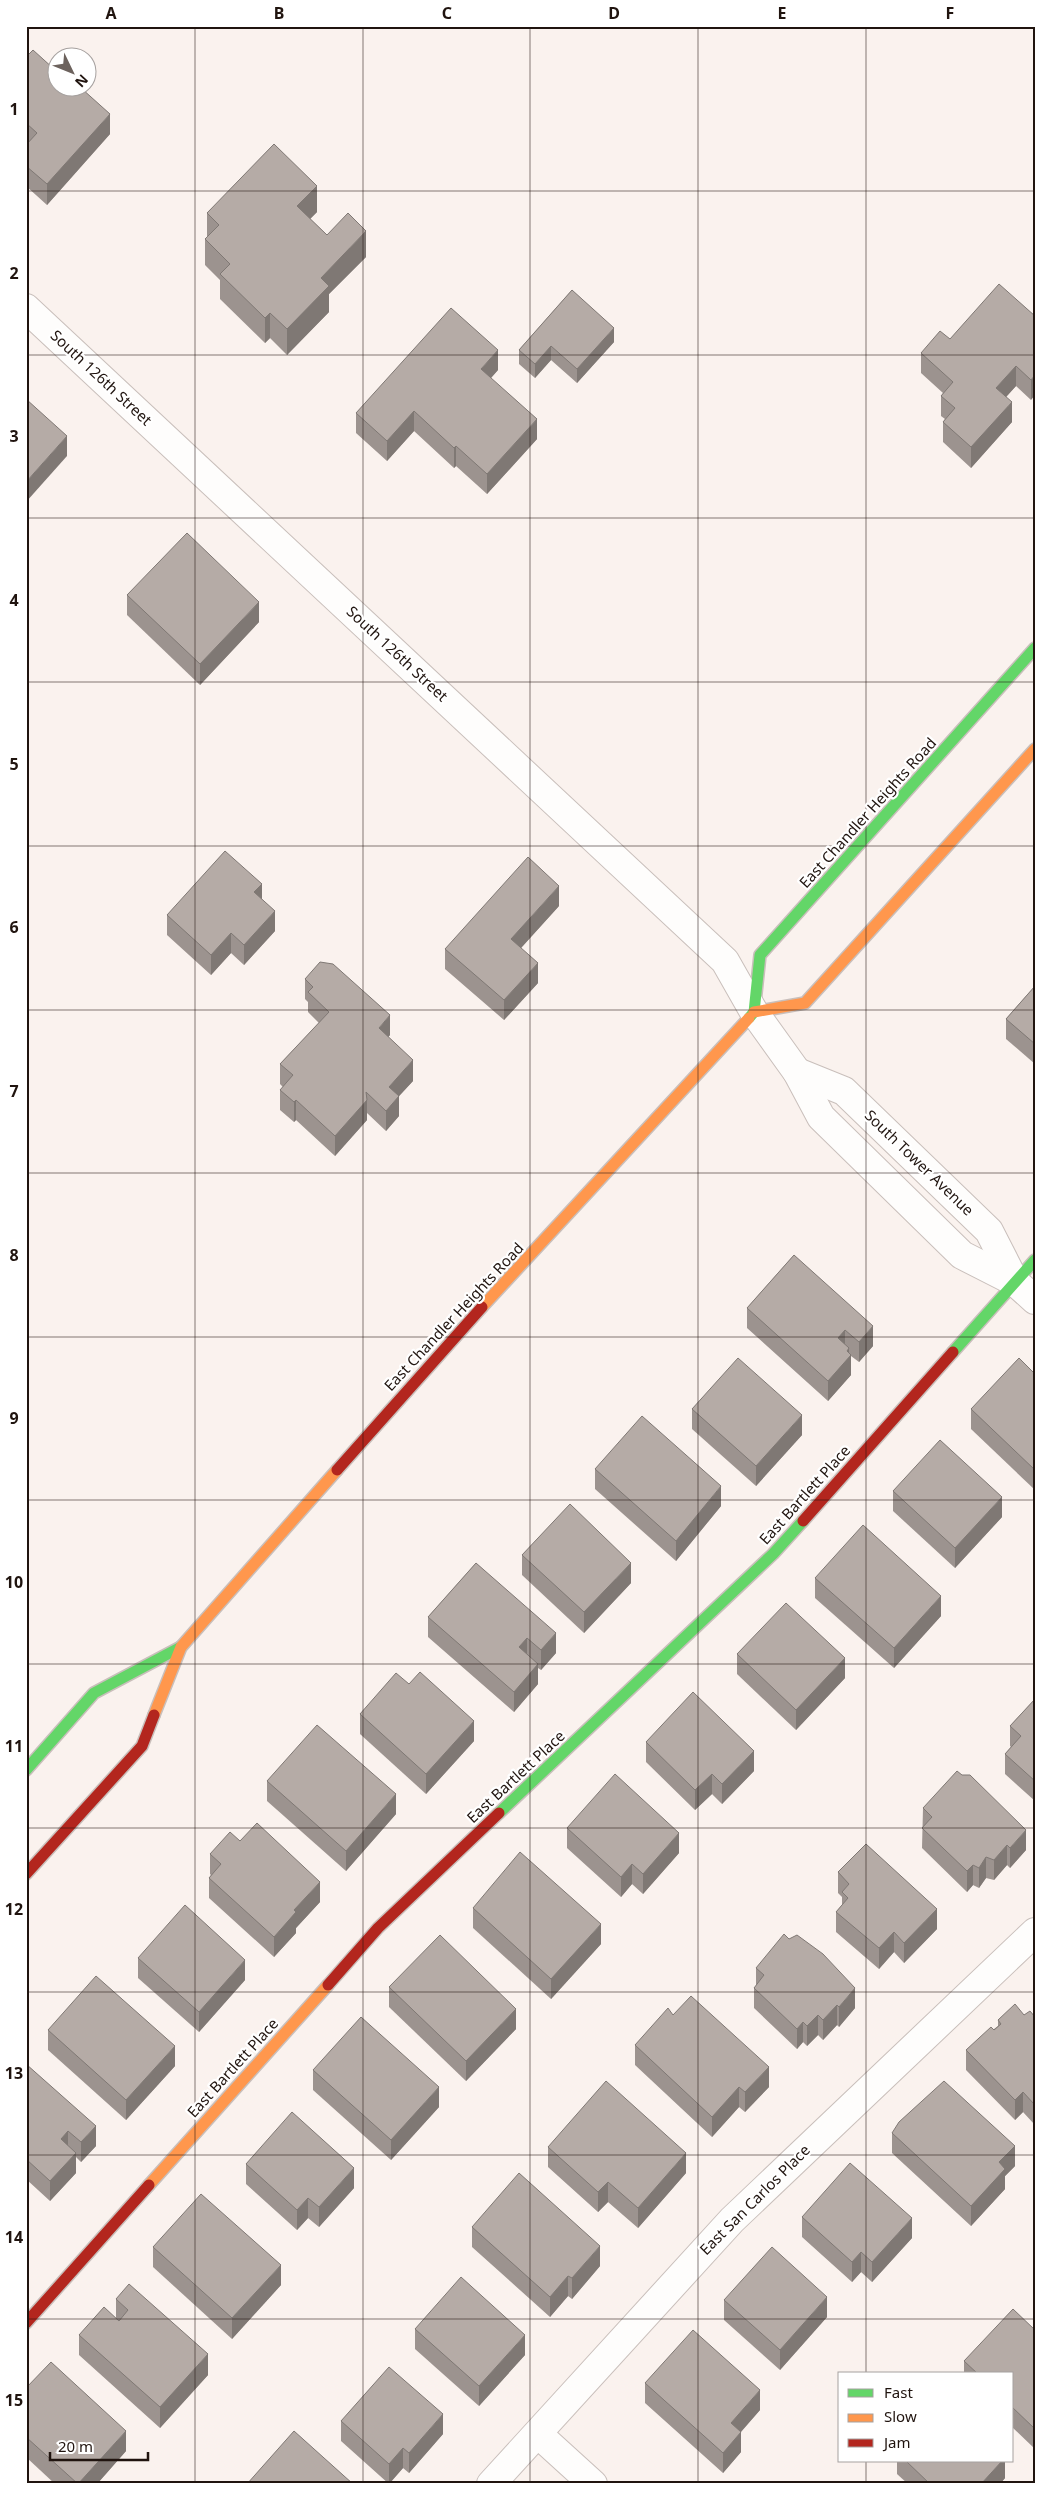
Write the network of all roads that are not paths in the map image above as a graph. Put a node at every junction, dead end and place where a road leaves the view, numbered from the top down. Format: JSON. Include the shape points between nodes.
{"nodes":[{"id":1,"x":26,"y":308,"type":"edge"},
{"id":2,"x":1035,"y":648,"type":"edge"},
{"id":3,"x":1035,"y":749,"type":"edge"},
{"id":4,"x":754,"y":1012,"type":"junction"},
{"id":5,"x":797,"y":1072,"type":"junction"},
{"id":6,"x":1035,"y":1260,"type":"edge"},
{"id":7,"x":1025,"y":1291,"type":"edge"},
{"id":8,"x":180,"y":1647,"type":"junction"},
{"id":9,"x":26,"y":1770,"type":"edge"},
{"id":10,"x":26,"y":1874,"type":"edge"},
{"id":11,"x":1035,"y":1932,"type":"edge"},
{"id":12,"x":26,"y":2323,"type":"edge"},
{"id":13,"x":538,"y":2434,"type":"junction"},
{"id":14,"x":491,"y":2484,"type":"edge"},
{"id":15,"x":593,"y":2484,"type":"edge"}],
"edges":[{"from":1,"to":4,"type":"street","name":"South 126th Street","via":[[725,961]]},
{"from":2,"to":4,"type":"main road","name":"East Chandler Heights Road","via":[[760,955]]},
{"from":3,"to":4,"type":"main road","via":[[805,1003]]},
{"from":4,"to":5,"type":"street"},
{"from":4,"to":8,"type":"main road","name":"East Chandler Heights Road","via":[[432,1362]]},
{"from":5,"to":7,"type":"street","via":[[821,1117],[962,1255]]},
{"from":5,"to":7,"type":"street","name":"South Tower Avenue","via":[[844,1091],[989,1230]]},
{"from":6,"to":7,"type":"main road","name":"East Bartlett Place"},
{"from":7,"to":12,"type":"main road","name":"East Bartlett Place","via":[[773,1554],[378,1928]]},
{"from":8,"to":9,"type":"main road","name":"East Chandler Heights Road","via":[[94,1693]]},
{"from":8,"to":10,"type":"main road","name":"East Chandler Heights Road","via":[[142,1746]]},
{"from":11,"to":13,"type":"street","name":"East San Carlos Place","via":[[732,2220]]},
{"from":13,"to":14,"type":"street","name":"East San Carlos Place"},
{"from":13,"to":15,"type":"street"}]}
